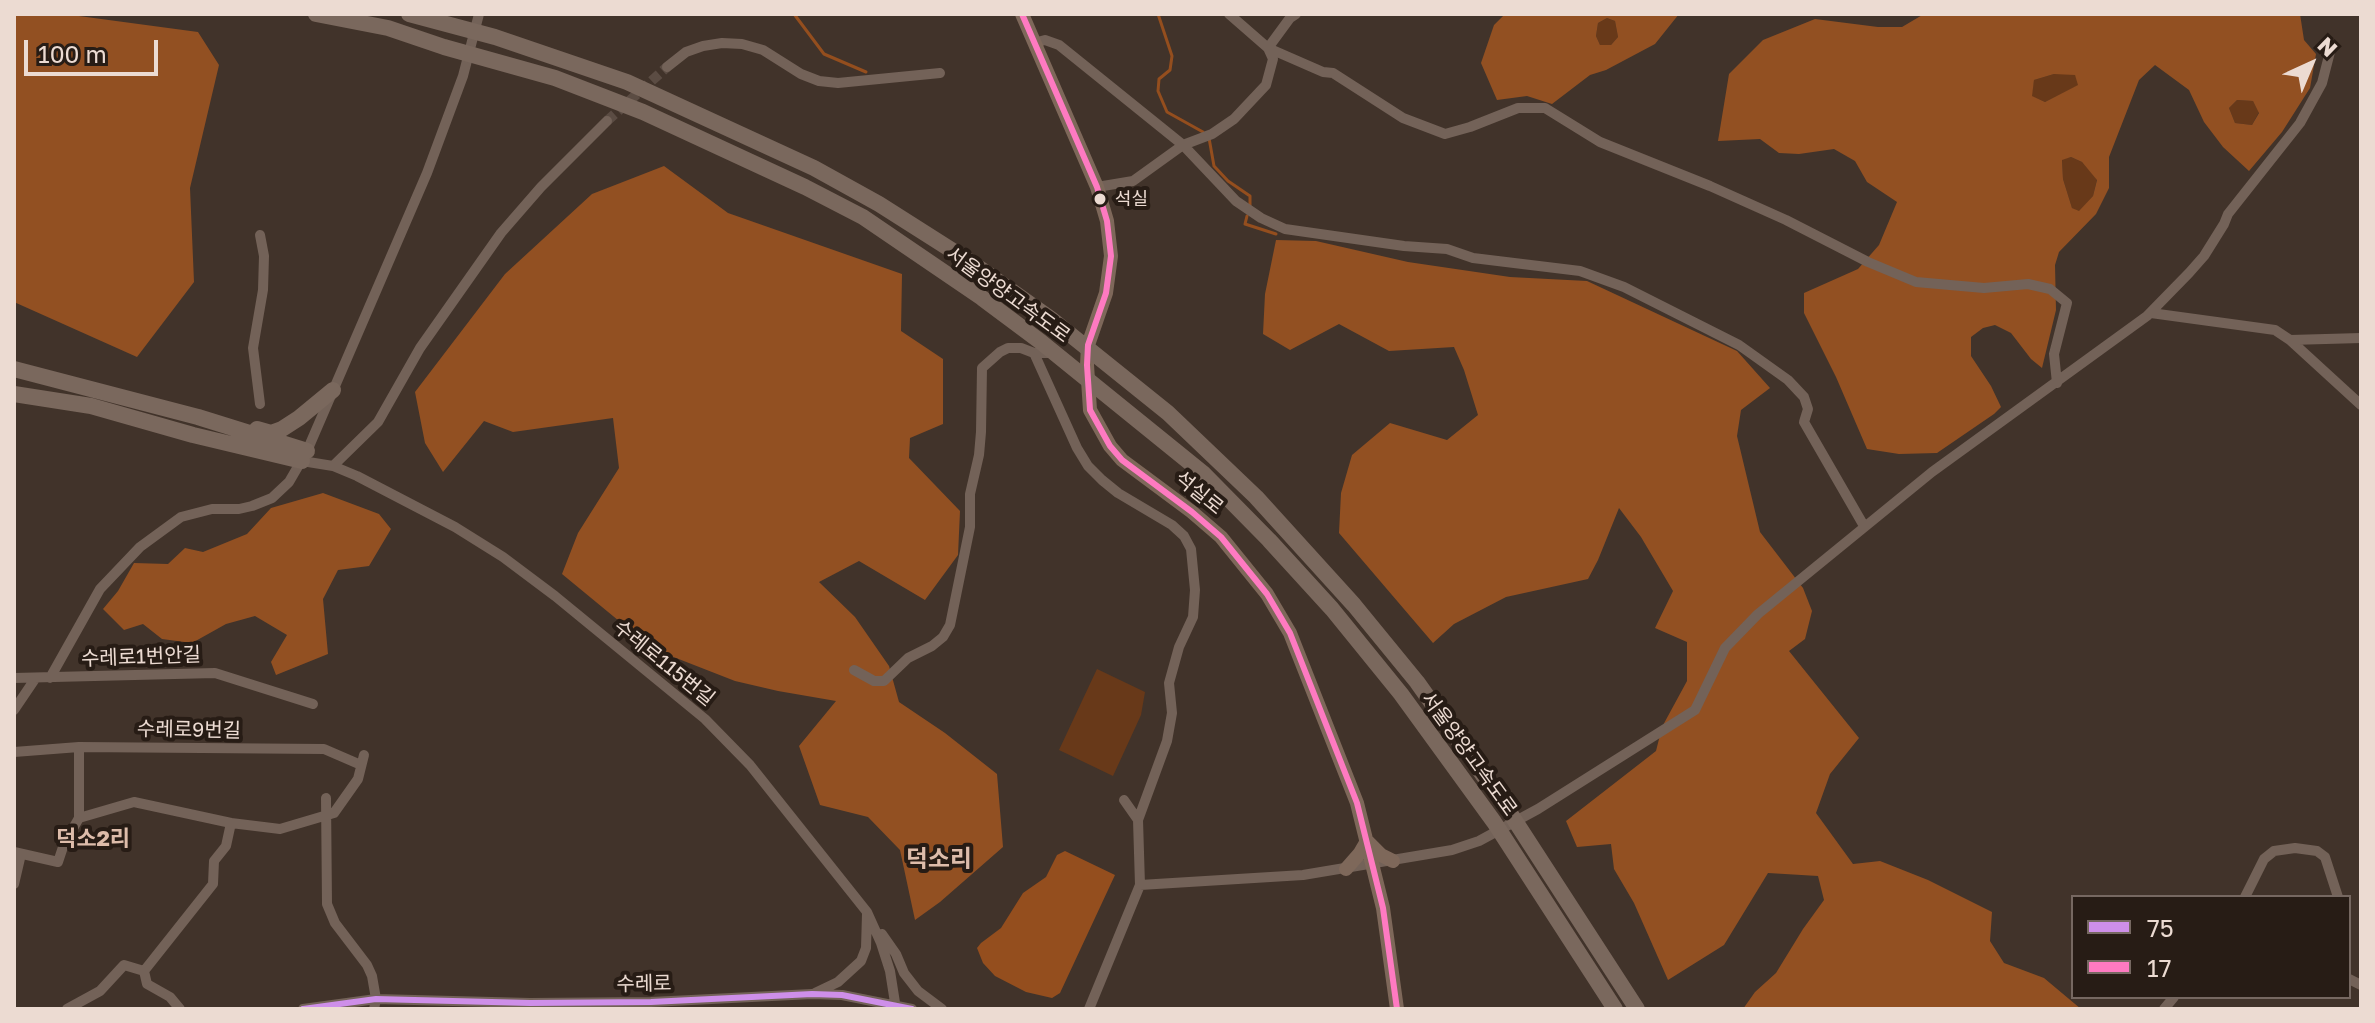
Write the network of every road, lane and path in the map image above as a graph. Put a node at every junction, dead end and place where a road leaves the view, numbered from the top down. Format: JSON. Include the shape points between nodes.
{"nodes":[{"id":1,"x":316,"y":14,"type":"edge"},
{"id":2,"x":410,"y":14,"type":"edge"},
{"id":3,"x":479,"y":14,"type":"edge"},
{"id":4,"x":1022,"y":14,"type":"edge"},
{"id":5,"x":1229,"y":14,"type":"edge"},
{"id":6,"x":1296,"y":14,"type":"edge"},
{"id":7,"x":1034,"y":43,"type":"junction"},
{"id":8,"x":1268,"y":48,"type":"junction"},
{"id":9,"x":2331,"y":48,"type":"dead end"},
{"id":10,"x":667,"y":67,"type":"tunnel mouth"},
{"id":11,"x":940,"y":73,"type":"dead end"},
{"id":12,"x":607,"y":121,"type":"tunnel mouth"},
{"id":13,"x":1183,"y":145,"type":"junction"},
{"id":14,"x":1097,"y":187,"type":"junction"},
{"id":15,"x":260,"y":235,"type":"dead end"},
{"id":16,"x":2151,"y":313,"type":"junction"},
{"id":17,"x":2361,"y":338,"type":"edge"},
{"id":18,"x":2290,"y":340,"type":"junction"},
{"id":19,"x":1034,"y":353,"type":"junction"},
{"id":20,"x":1087,"y":365,"type":"junction"},
{"id":21,"x":14,"y":369,"type":"edge"},
{"id":22,"x":2057,"y":383,"type":"junction"},
{"id":23,"x":333,"y":390,"type":"junction"},
{"id":24,"x":15,"y":394,"type":"edge"},
{"id":25,"x":260,"y":404,"type":"dead end"},
{"id":26,"x":2361,"y":405,"type":"edge"},
{"id":27,"x":227,"y":426,"type":"junction"},
{"id":28,"x":305,"y":456,"type":"junction"},
{"id":29,"x":333,"y":466,"type":"junction"},
{"id":30,"x":1864,"y":526,"type":"junction"},
{"id":31,"x":854,"y":670,"type":"dead end"},
{"id":32,"x":14,"y":678,"type":"edge"},
{"id":33,"x":50,"y":678,"type":"junction"},
{"id":34,"x":35,"y":679,"type":"junction"},
{"id":35,"x":313,"y":704,"type":"dead end"},
{"id":36,"x":14,"y":710,"type":"edge"},
{"id":37,"x":79,"y":747,"type":"junction"},
{"id":38,"x":14,"y":752,"type":"edge"},
{"id":39,"x":326,"y":798,"type":"dead end"},
{"id":40,"x":1124,"y":800,"type":"dead end"},
{"id":41,"x":325,"y":815,"type":"junction"},
{"id":42,"x":79,"y":818,"type":"junction"},
{"id":43,"x":1138,"y":820,"type":"junction"},
{"id":44,"x":231,"y":823,"type":"junction"},
{"id":45,"x":1515,"y":839,"type":"junction"},
{"id":46,"x":1367,"y":841,"type":"junction"},
{"id":47,"x":17,"y":853,"type":"edge"},
{"id":48,"x":1393,"y":861,"type":"junction"},
{"id":49,"x":1373,"y":865,"type":"junction"},
{"id":50,"x":1346,"y":869,"type":"junction"},
{"id":51,"x":14,"y":884,"type":"edge"},
{"id":52,"x":1140,"y":885,"type":"junction"},
{"id":53,"x":2246,"y":895,"type":"edge"},
{"id":54,"x":2337,"y":895,"type":"edge"},
{"id":55,"x":867,"y":914,"type":"junction"},
{"id":56,"x":144,"y":971,"type":"junction"},
{"id":57,"x":812,"y":994,"type":"junction"},
{"id":58,"x":375,"y":1004,"type":"edge"},
{"id":59,"x":530,"y":1006,"type":"edge"},
{"id":60,"x":896,"y":1007,"type":"edge"},
{"id":61,"x":67,"y":1009,"type":"edge"},
{"id":62,"x":180,"y":1009,"type":"edge"},
{"id":63,"x":303,"y":1009,"type":"edge"},
{"id":64,"x":912,"y":1009,"type":"edge"},
{"id":65,"x":942,"y":1009,"type":"edge"},
{"id":66,"x":1089,"y":1009,"type":"edge"},
{"id":67,"x":1397,"y":1009,"type":"edge"},
{"id":68,"x":1615,"y":1009,"type":"edge"},
{"id":69,"x":1637,"y":1009,"type":"edge"}],
"edges":[{"from":1,"to":45,"type":"highway","name":"서울양양고속도로","via":[[388,28],[555,78],[643,112],[863,217],[982,298],[1204,474],[1332,609],[1494,822]]},
{"from":2,"to":45,"type":"highway","name":"서울양양고속도로","via":[[627,82],[814,168],[975,265],[1051,319],[1168,413],[1256,497],[1354,605],[1417,682],[1510,813]]},
{"from":3,"to":23,"type":"street","via":[[463,76],[427,173]]},
{"from":4,"to":7,"type":"main road","name":"석실로"},
{"from":5,"to":8,"type":"street"},
{"from":6,"to":8,"type":"street"},
{"from":7,"to":13,"type":"street","via":[[1059,45]]},
{"from":7,"to":14,"type":"main road","name":"석실로"},
{"from":8,"to":13,"type":"street","via":[[1273,59],[1266,85],[1234,119]]},
{"from":8,"to":22,"type":"street","via":[[1333,73],[1403,118],[1445,134],[1518,108],[1545,108],[1600,142],[1710,186],[1916,282],[2050,289],[2067,303],[2054,354]]},
{"from":9,"to":16,"type":"street","via":[[2322,83],[2300,123],[2228,214],[2204,256]]},
{"from":10,"to":11,"type":"street","via":[[686,52],[722,43],[763,50],[819,81]]},
{"from":12,"to":29,"type":"street","via":[[501,233],[420,348],[378,422]]},
{"from":13,"to":14,"type":"street","via":[[1133,181]]},
{"from":13,"to":30,"type":"street","via":[[1236,201],[1285,229],[1580,271],[1624,287],[1739,345],[1804,397],[1804,422]]},
{"from":14,"to":20,"type":"main road","name":"석실로","via":[[1111,256]]},
{"from":15,"to":25,"type":"street","via":[[263,290],[253,348]]},
{"from":16,"to":18,"type":"street","via":[[2275,330]]},
{"from":16,"to":22,"type":"street"},
{"from":17,"to":18,"type":"street"},
{"from":18,"to":26,"type":"street"},
{"from":19,"to":20,"type":"street","via":[[1057,353]]},
{"from":19,"to":31,"type":"street","via":[[1008,348],[982,368],[970,527],[950,625],[943,637],[908,658],[884,681]]},
{"from":19,"to":43,"type":"street","via":[[1088,466],[1118,493],[1172,525],[1191,549],[1193,617],[1169,683],[1172,713],[1167,741]]},
{"from":20,"to":46,"type":"main road","name":"석실로","via":[[1090,410],[1110,446],[1221,537],[1281,616],[1326,720]]},
{"from":21,"to":27,"type":"highway"},
{"from":22,"to":30,"type":"street"},
{"from":23,"to":27,"type":"highway","via":[[271,433]]},
{"from":23,"to":28,"type":"street"},
{"from":24,"to":28,"type":"highway","via":[[91,406],[193,435]]},
{"from":27,"to":28,"type":"highway"},
{"from":28,"to":29,"type":"street","name":"수레로115번길"},
{"from":28,"to":33,"type":"street","via":[[272,498],[239,509],[181,517],[140,547],[100,589]]},
{"from":29,"to":55,"type":"street","name":"수레로115번길","via":[[503,557],[705,719],[750,765]]},
{"from":30,"to":48,"type":"street","via":[[1725,648],[1695,710],[1479,841]]},
{"from":32,"to":34,"type":"street","name":"수레로1번안길"},
{"from":33,"to":34,"type":"street","name":"수레로1번안길"},
{"from":33,"to":35,"type":"street","name":"수레로1번안길","via":[[215,673]]},
{"from":34,"to":36,"type":"street"},
{"from":37,"to":38,"type":"street","name":"수레로9번길"},
{"from":37,"to":41,"type":"street","name":"수레로9번길","via":[[324,749],[363,760],[358,779],[334,813]]},
{"from":37,"to":42,"type":"street"},
{"from":39,"to":41,"type":"street"},
{"from":40,"to":43,"type":"street"},
{"from":41,"to":44,"type":"street","via":[[280,829]]},
{"from":41,"to":58,"type":"street","via":[[327,904],[367,965]]},
{"from":42,"to":44,"type":"street","via":[[134,802]]},
{"from":42,"to":47,"type":"street","via":[[58,862]]},
{"from":43,"to":52,"type":"street"},
{"from":44,"to":56,"type":"street","via":[[226,846],[214,861],[213,884]]},
{"from":45,"to":68,"type":"highway","name":"서울양양고속도로"},
{"from":45,"to":69,"type":"highway","name":"서울양양고속도로"},
{"from":46,"to":48,"type":"main road"},
{"from":46,"to":49,"type":"main road","name":"석실로"},
{"from":46,"to":50,"type":"main road"},
{"from":47,"to":51,"type":"street"},
{"from":48,"to":49,"type":"street"},
{"from":49,"to":50,"type":"street"},
{"from":49,"to":67,"type":"main road","name":"석실로"},
{"from":50,"to":52,"type":"street"},
{"from":52,"to":66,"type":"street"},
{"from":53,"to":54,"type":"street","via":[[2264,859],[2274,851],[2295,848],[2325,857]]},
{"from":55,"to":57,"type":"street","via":[[861,961],[838,982]]},
{"from":55,"to":60,"type":"street","name":"수레로115번길","via":[[881,943]]},
{"from":55,"to":65,"type":"street","via":[[918,991]]},
{"from":56,"to":61,"type":"street","via":[[124,965],[100,991]]},
{"from":56,"to":62,"type":"street","via":[[147,984]]},
{"from":57,"to":59,"type":"street","name":"수레로"},
{"from":57,"to":60,"type":"street","name":"수레로"},
{"from":58,"to":59,"type":"street","name":"수레로"},
{"from":58,"to":63,"type":"street","name":"수레로"},
{"from":60,"to":64,"type":"street","name":"수레로"}]}
